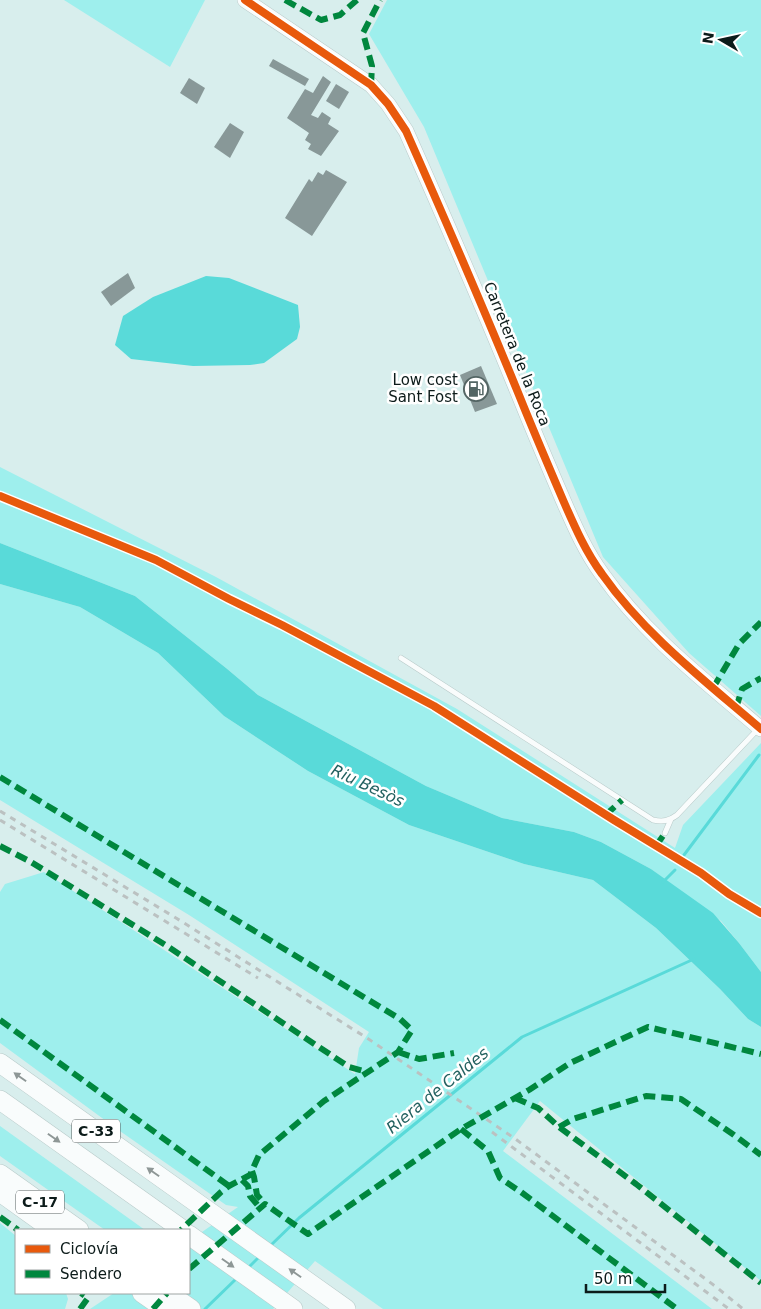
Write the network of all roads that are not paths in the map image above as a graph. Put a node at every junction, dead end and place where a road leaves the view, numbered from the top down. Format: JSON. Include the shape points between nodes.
{"nodes":[{"id":1,"x":245,"y":0,"type":"edge"},
{"id":2,"x":400,"y":658,"type":"dead end"},
{"id":3,"x":760,"y":728,"type":"edge"},
{"id":4,"x":671,"y":820,"type":"junction"},
{"id":5,"x":665,"y":833,"type":"dead end"},
{"id":6,"x":0,"y":1063,"type":"edge"},
{"id":7,"x":0,"y":1100,"type":"edge"},
{"id":8,"x":0,"y":1174,"type":"edge"},
{"id":9,"x":0,"y":1192,"type":"edge"},
{"id":10,"x":175,"y":1225,"type":"edge"},
{"id":11,"x":52,"y":1229,"type":"edge"},
{"id":12,"x":78,"y":1229,"type":"edge"},
{"id":13,"x":190,"y":1236,"type":"edge"},
{"id":14,"x":143,"y":1294,"type":"edge"},
{"id":15,"x":169,"y":1294,"type":"edge"},
{"id":16,"x":340,"y":1305,"type":"edge"},
{"id":17,"x":165,"y":1309,"type":"edge"},
{"id":18,"x":191,"y":1309,"type":"edge"},
{"id":19,"x":293,"y":1309,"type":"edge"}],
"edges":[{"from":1,"to":3,"type":"street","name":"Carretera de la Roca","via":[[371,85],[398,117],[468,272],[552,476],[588,552],[621,599],[664,645]]},
{"from":2,"to":4,"type":"lane","via":[[653,820]]},
{"from":3,"to":4,"type":"lane"},
{"from":4,"to":5,"type":"lane"},
{"from":16,"to":6,"type":"highway","number":"C-33","one_way":true},
{"from":7,"to":10,"type":"highway","number":"C-33","one_way":true},
{"from":8,"to":12,"type":"highway","number":"C-17"},
{"from":9,"to":11,"type":"highway","number":"C-17"},
{"from":13,"to":19,"type":"highway","one_way":true},
{"from":14,"to":17,"type":"highway"},
{"from":15,"to":18,"type":"highway"}]}
